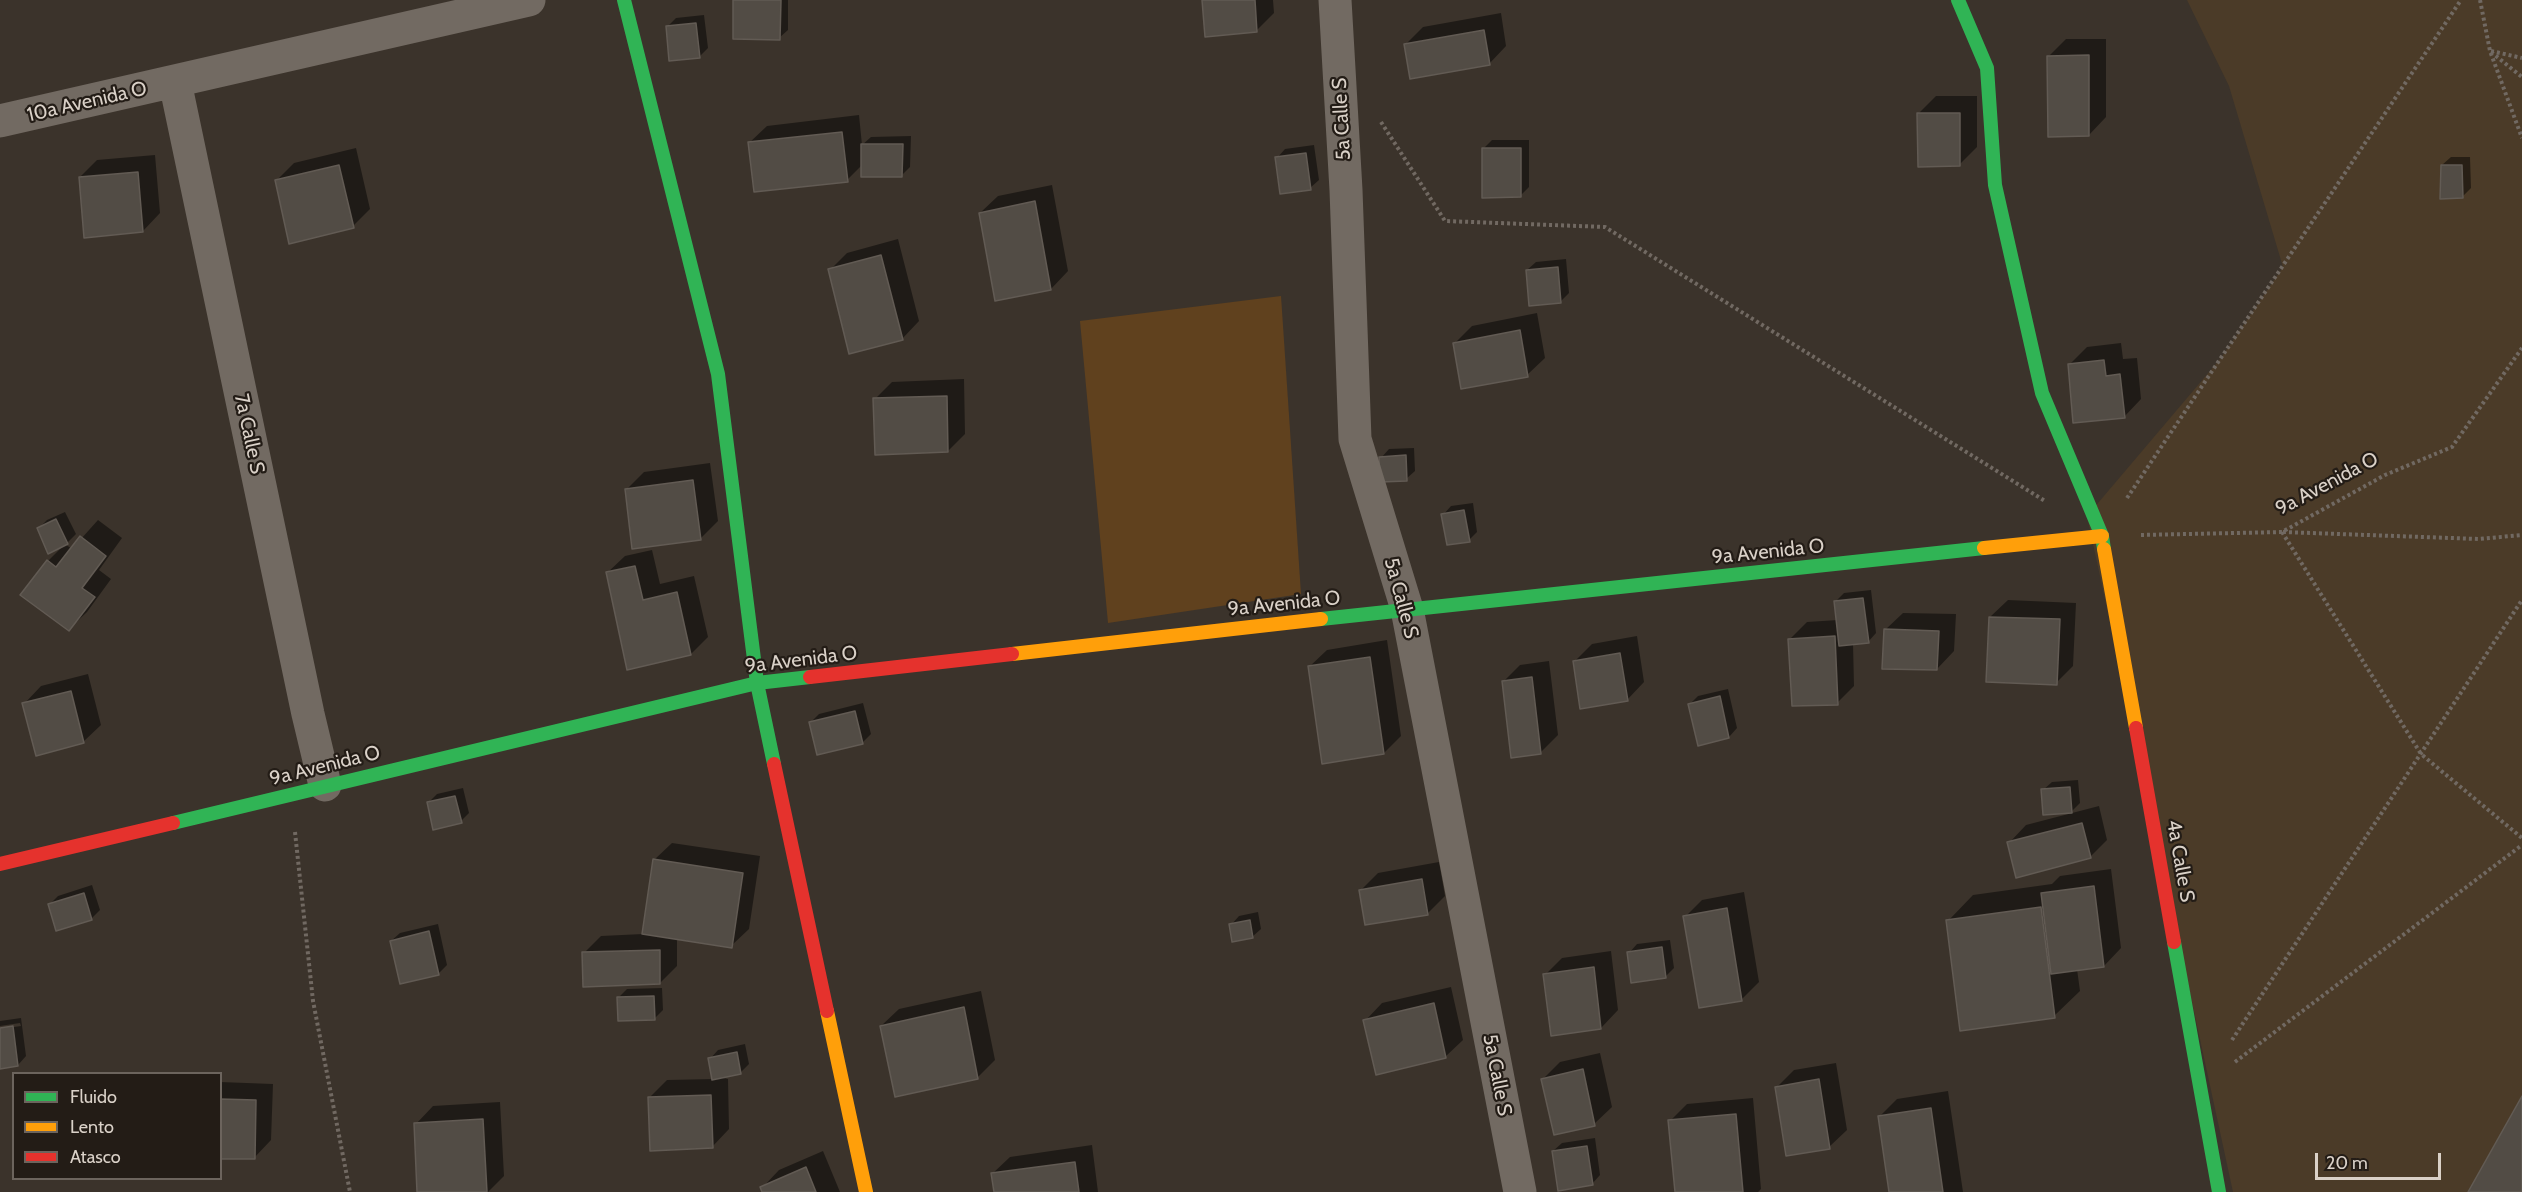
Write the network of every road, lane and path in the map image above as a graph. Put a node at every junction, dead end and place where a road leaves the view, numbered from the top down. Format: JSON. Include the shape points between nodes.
{"nodes":[{"id":1,"x":529,"y":0,"type":"edge"},
{"id":2,"x":624,"y":0,"type":"edge"},
{"id":3,"x":1335,"y":0,"type":"edge"},
{"id":4,"x":1958,"y":0,"type":"edge"},
{"id":5,"x":2461,"y":0,"type":"edge"},
{"id":6,"x":2480,"y":0,"type":"edge"},
{"id":7,"x":2490,"y":51,"type":"junction"},
{"id":8,"x":2522,"y":58,"type":"edge"},
{"id":9,"x":2522,"y":77,"type":"edge"},
{"id":10,"x":174,"y":82,"type":"junction"},
{"id":11,"x":1375,"y":112,"type":"dead end"},
{"id":12,"x":0,"y":121,"type":"edge"},
{"id":13,"x":2522,"y":138,"type":"edge"},
{"id":14,"x":2522,"y":348,"type":"edge"},
{"id":15,"x":2051,"y":505,"type":"dead end"},
{"id":16,"x":2282,"y":532,"type":"junction"},
{"id":17,"x":2522,"y":535,"type":"edge"},
{"id":18,"x":2102,"y":536,"type":"junction"},
{"id":19,"x":2522,"y":600,"type":"edge"},
{"id":20,"x":1407,"y":609,"type":"junction"},
{"id":21,"x":757,"y":683,"type":"junction"},
{"id":22,"x":2421,"y":754,"type":"junction"},
{"id":23,"x":325,"y":784,"type":"junction"},
{"id":24,"x":291,"y":795,"type":"junction"},
{"id":25,"x":2522,"y":838,"type":"edge"},
{"id":26,"x":2522,"y":845,"type":"edge"},
{"id":27,"x":0,"y":864,"type":"edge"},
{"id":28,"x":2201,"y":1088,"type":"junction"},
{"id":29,"x":350,"y":1192,"type":"edge"},
{"id":30,"x":866,"y":1192,"type":"edge"},
{"id":31,"x":1520,"y":1192,"type":"edge"},
{"id":32,"x":2219,"y":1192,"type":"edge"}],
"edges":[{"from":1,"to":10,"type":"street","name":"10a Avenida O"},
{"from":2,"to":21,"type":"street","via":[[718,374]]},
{"from":3,"to":20,"type":"street","name":"5a Calle S","via":[[1355,440]]},
{"from":4,"to":18,"type":"street","name":"4a Calle S","via":[[1987,68],[1995,185],[2042,393]]},
{"from":5,"to":18,"type":"path"},
{"from":6,"to":7,"type":"path"},
{"from":7,"to":8,"type":"path"},
{"from":7,"to":9,"type":"path"},
{"from":7,"to":13,"type":"path"},
{"from":10,"to":12,"type":"street","name":"10a Avenida O"},
{"from":10,"to":23,"type":"street","name":"7a Calle S"},
{"from":11,"to":15,"type":"path","via":[[1444,221],[1605,227]]},
{"from":14,"to":16,"type":"path","name":"9a Avenida O","via":[[2452,447],[2385,475]]},
{"from":16,"to":17,"type":"path","via":[[2479,539]]},
{"from":16,"to":18,"type":"path","name":"9a Avenida O"},
{"from":16,"to":22,"type":"path"},
{"from":18,"to":20,"type":"street","name":"9a Avenida O"},
{"from":18,"to":28,"type":"street","name":"4a Calle S"},
{"from":19,"to":22,"type":"path"},
{"from":20,"to":21,"type":"street","name":"9a Avenida O"},
{"from":20,"to":31,"type":"street","name":"5a Calle S"},
{"from":21,"to":23,"type":"street","name":"9a Avenida O"},
{"from":21,"to":30,"type":"street"},
{"from":22,"to":25,"type":"path"},
{"from":22,"to":28,"type":"path"},
{"from":23,"to":24,"type":"street","name":"9a Avenida O"},
{"from":24,"to":27,"type":"street","name":"9a Avenida O"},
{"from":24,"to":29,"type":"path","via":[[313,1001]]},
{"from":26,"to":28,"type":"path"},
{"from":28,"to":32,"type":"street","name":"4a Calle S"}]}
